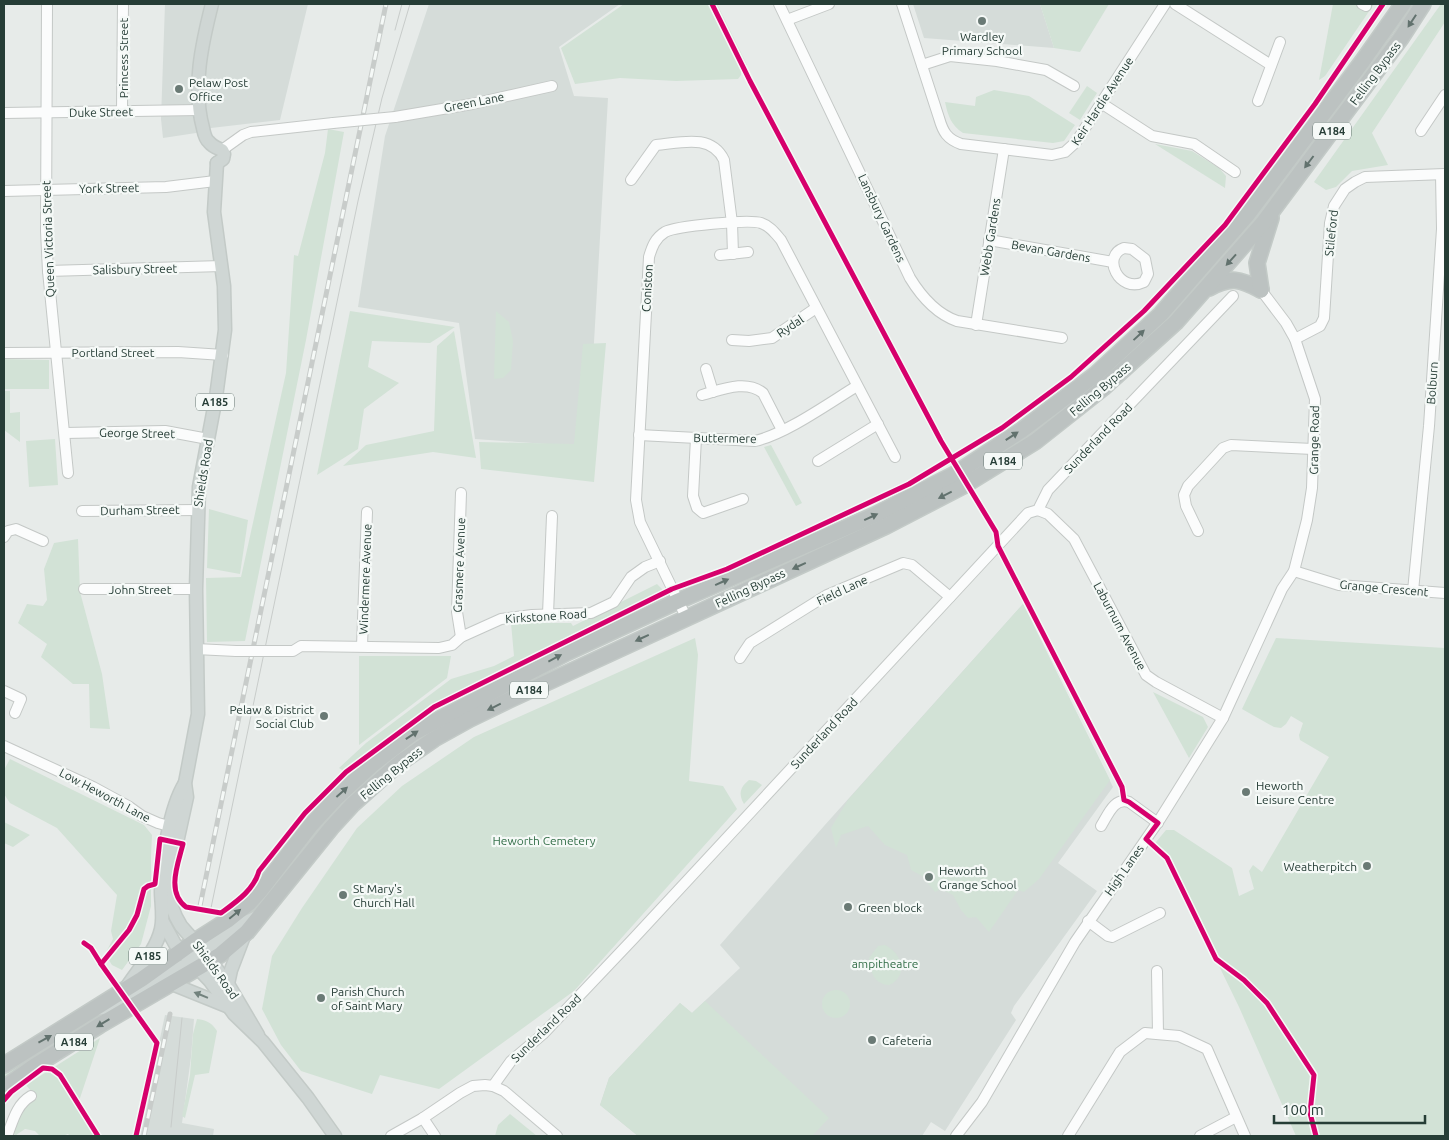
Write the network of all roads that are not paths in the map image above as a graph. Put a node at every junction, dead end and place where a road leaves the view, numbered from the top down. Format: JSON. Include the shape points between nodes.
{"nodes":[{"id":1,"x":47,"y":4,"type":"edge"},
{"id":2,"x":123,"y":4,"type":"edge"},
{"id":3,"x":212,"y":4,"type":"edge"},
{"id":4,"x":779,"y":4,"type":"edge"},
{"id":5,"x":829,"y":4,"type":"edge"},
{"id":6,"x":902,"y":4,"type":"edge"},
{"id":7,"x":1165,"y":4,"type":"edge"},
{"id":8,"x":1175,"y":4,"type":"edge"},
{"id":9,"x":1403,"y":4,"type":"edge"},
{"id":10,"x":1423,"y":4,"type":"edge"},
{"id":11,"x":787,"y":20,"type":"junction"},
{"id":12,"x":1280,"y":42,"type":"dead end"},
{"id":13,"x":922,"y":65,"type":"junction"},
{"id":14,"x":1271,"y":65,"type":"junction"},
{"id":15,"x":552,"y":86,"type":"dead end"},
{"id":16,"x":1074,"y":86,"type":"dead end"},
{"id":17,"x":1445,"y":95,"type":"edge"},
{"id":18,"x":1258,"y":101,"type":"dead end"},
{"id":19,"x":1101,"y":103,"type":"junction"},
{"id":20,"x":199,"y":110,"type":"junction"},
{"id":21,"x":122,"y":111,"type":"junction"},
{"id":22,"x":4,"y":113,"type":"edge"},
{"id":23,"x":46,"y":113,"type":"junction"},
{"id":24,"x":1421,"y":131,"type":"dead end"},
{"id":25,"x":219,"y":149,"type":"junction"},
{"id":26,"x":1004,"y":149,"type":"junction"},
{"id":27,"x":1235,"y":172,"type":"dead end"},
{"id":28,"x":1443,"y":174,"type":"edge"},
{"id":29,"x":631,"y":180,"type":"dead end"},
{"id":30,"x":215,"y":181,"type":"junction"},
{"id":31,"x":45,"y":189,"type":"junction"},
{"id":32,"x":4,"y":191,"type":"edge"},
{"id":33,"x":1274,"y":209,"type":"junction"},
{"id":34,"x":732,"y":223,"type":"junction"},
{"id":35,"x":989,"y":240,"type":"junction"},
{"id":36,"x":748,"y":252,"type":"dead end"},
{"id":37,"x":733,"y":254,"type":"junction"},
{"id":38,"x":720,"y":255,"type":"dead end"},
{"id":39,"x":1113,"y":262,"type":"dead end"},
{"id":40,"x":222,"y":266,"type":"junction"},
{"id":41,"x":48,"y":271,"type":"junction"},
{"id":42,"x":1261,"y":290,"type":"junction"},
{"id":43,"x":1203,"y":291,"type":"junction"},
{"id":44,"x":1233,"y":296,"type":"dead end"},
{"id":45,"x":816,"y":308,"type":"junction"},
{"id":46,"x":976,"y":325,"type":"junction"},
{"id":47,"x":1062,"y":338,"type":"dead end"},
{"id":48,"x":1295,"y":339,"type":"junction"},
{"id":49,"x":732,"y":340,"type":"dead end"},
{"id":50,"x":55,"y":352,"type":"junction"},
{"id":51,"x":4,"y":353,"type":"edge"},
{"id":52,"x":223,"y":355,"type":"junction"},
{"id":53,"x":706,"y":369,"type":"dead end"},
{"id":54,"x":857,"y":386,"type":"junction"},
{"id":55,"x":713,"y":392,"type":"junction"},
{"id":56,"x":702,"y":394,"type":"dead end"},
{"id":57,"x":878,"y":424,"type":"junction"},
{"id":58,"x":782,"y":430,"type":"junction"},
{"id":59,"x":65,"y":433,"type":"junction"},
{"id":60,"x":639,"y":435,"type":"junction"},
{"id":61,"x":696,"y":438,"type":"junction"},
{"id":62,"x":208,"y":439,"type":"junction"},
{"id":63,"x":1314,"y":449,"type":"junction"},
{"id":64,"x":895,"y":457,"type":"dead end"},
{"id":65,"x":818,"y":461,"type":"dead end"},
{"id":66,"x":68,"y":473,"type":"dead end"},
{"id":67,"x":461,"y":493,"type":"dead end"},
{"id":68,"x":743,"y":499,"type":"dead end"},
{"id":69,"x":198,"y":510,"type":"junction"},
{"id":70,"x":1038,"y":510,"type":"junction"},
{"id":71,"x":82,"y":511,"type":"dead end"},
{"id":72,"x":367,"y":512,"type":"dead end"},
{"id":73,"x":552,"y":516,"type":"dead end"},
{"id":74,"x":1198,"y":531,"type":"dead end"},
{"id":75,"x":4,"y":536,"type":"edge"},
{"id":76,"x":43,"y":542,"type":"dead end"},
{"id":77,"x":660,"y":561,"type":"junction"},
{"id":78,"x":1294,"y":571,"type":"junction"},
{"id":79,"x":84,"y":589,"type":"dead end"},
{"id":80,"x":196,"y":589,"type":"junction"},
{"id":81,"x":1413,"y":591,"type":"junction"},
{"id":82,"x":1445,"y":593,"type":"edge"},
{"id":83,"x":950,"y":597,"type":"junction"},
{"id":84,"x":678,"y":602,"type":"junction"},
{"id":85,"x":548,"y":614,"type":"junction"},
{"id":86,"x":686,"y":618,"type":"junction"},
{"id":87,"x":461,"y":637,"type":"junction"},
{"id":88,"x":362,"y":646,"type":"junction"},
{"id":89,"x":196,"y":649,"type":"junction"},
{"id":90,"x":740,"y":658,"type":"dead end"},
{"id":91,"x":4,"y":691,"type":"edge"},
{"id":92,"x":15,"y":713,"type":"dead end"},
{"id":93,"x":1224,"y":718,"type":"junction"},
{"id":94,"x":4,"y":746,"type":"edge"},
{"id":95,"x":1158,"y":823,"type":"junction"},
{"id":96,"x":1101,"y":826,"type":"dead end"},
{"id":97,"x":175,"y":827,"type":"junction"},
{"id":98,"x":311,"y":852,"type":"junction"},
{"id":99,"x":1160,"y":912,"type":"dead end"},
{"id":100,"x":261,"y":915,"type":"junction"},
{"id":101,"x":1088,"y":921,"type":"junction"},
{"id":102,"x":163,"y":922,"type":"junction"},
{"id":103,"x":246,"y":934,"type":"junction"},
{"id":104,"x":197,"y":956,"type":"junction"},
{"id":105,"x":1157,"y":971,"type":"dead end"},
{"id":106,"x":172,"y":984,"type":"junction"},
{"id":107,"x":228,"y":984,"type":"junction"},
{"id":108,"x":126,"y":988,"type":"junction"},
{"id":109,"x":228,"y":1008,"type":"junction"},
{"id":110,"x":94,"y":1009,"type":"junction"},
{"id":111,"x":1158,"y":1034,"type":"junction"},
{"id":112,"x":258,"y":1035,"type":"junction"},
{"id":113,"x":4,"y":1065,"type":"edge"},
{"id":114,"x":493,"y":1086,"type":"junction"},
{"id":115,"x":4,"y":1088,"type":"edge"},
{"id":116,"x":30,"y":1096,"type":"dead end"},
{"id":117,"x":314,"y":1107,"type":"junction"},
{"id":118,"x":1236,"y":1117,"type":"junction"},
{"id":119,"x":423,"y":1118,"type":"junction"},
{"id":120,"x":7,"y":1136,"type":"edge"},
{"id":121,"x":328,"y":1136,"type":"edge"},
{"id":122,"x":335,"y":1136,"type":"edge"},
{"id":123,"x":391,"y":1136,"type":"edge"},
{"id":124,"x":435,"y":1136,"type":"edge"},
{"id":125,"x":556,"y":1136,"type":"edge"},
{"id":126,"x":956,"y":1136,"type":"edge"},
{"id":127,"x":1068,"y":1136,"type":"edge"},
{"id":128,"x":1200,"y":1136,"type":"edge"},
{"id":129,"x":1245,"y":1136,"type":"edge"}],
"edges":[{"from":1,"to":23,"type":"street","name":"Queen Victoria Street"},
{"from":2,"to":21,"type":"street","name":"Princess Street"},
{"from":3,"to":20,"type":"main road","name":"Shields Road","via":[[201,59]]},
{"from":4,"to":11,"type":"street","name":"Lansbury Gardens"},
{"from":5,"to":11,"type":"street"},
{"from":6,"to":13,"type":"street","name":"Keir Hardie Avenue"},
{"from":7,"to":19,"type":"street","name":"Keir Hardie Avenue"},
{"from":8,"to":14,"type":"street"},
{"from":84,"to":9,"type":"highway","name":"Felling Bypass","number":"A184","one_way":true,"via":[[875,515],[954,474],[1022,430],[1095,375],[1161,314],[1248,214]]},
{"from":10,"to":33,"type":"highway","name":"Felling Bypass","number":"A184","one_way":true},
{"from":11,"to":46,"type":"street","name":"Lansbury Gardens","via":[[910,278],[942,314]]},
{"from":12,"to":14,"type":"street"},
{"from":13,"to":16,"type":"street","via":[[950,56],[997,61],[1046,70]]},
{"from":13,"to":26,"type":"street","name":"Keir Hardie Avenue","via":[[942,127],[949,138],[961,144]]},
{"from":14,"to":18,"type":"street"},
{"from":15,"to":25,"type":"street","name":"Green Lane","bridge":true,"via":[[395,117],[251,132]]},
{"from":17,"to":24,"type":"street"},
{"from":19,"to":26,"type":"street","name":"Keir Hardie Avenue","via":[[1076,142],[1065,152],[1052,155]]},
{"from":19,"to":27,"type":"street","via":[[1152,136],[1194,144]]},
{"from":20,"to":21,"type":"street","name":"Duke Street"},
{"from":20,"to":25,"type":"main road","name":"Shields Road","via":[[206,138]]},
{"from":21,"to":23,"type":"street","name":"Duke Street"},
{"from":22,"to":23,"type":"street","name":"Duke Street"},
{"from":23,"to":31,"type":"street","name":"Queen Victoria Street"},
{"from":25,"to":30,"type":"main road","name":"Shields Road","number":"A185","via":[[209,155],[212,162],[217,163]]},
{"from":26,"to":35,"type":"street","name":"Webb Gardens"},
{"from":28,"to":48,"type":"street","name":"Stileford","via":[[1365,177],[1345,189],[1336,201],[1330,223],[1324,318],[1320,326]]},
{"from":28,"to":81,"type":"street","name":"Bolburn","via":[[1429,426]]},
{"from":29,"to":34,"type":"street","via":[[656,145],[708,143],[720,152],[724,160]]},
{"from":30,"to":31,"type":"street","name":"York Street","via":[[166,187]]},
{"from":30,"to":40,"type":"main road","name":"Shields Road","number":"A185","via":[[214,212]]},
{"from":31,"to":32,"type":"street","name":"York Street"},
{"from":31,"to":41,"type":"street","name":"Queen Victoria Street"},
{"from":33,"to":42,"type":"highway","via":[[1258,263]]},
{"from":33,"to":43,"type":"highway","name":"Felling Bypass","number":"A184","one_way":true},
{"from":34,"to":37,"type":"street"},
{"from":34,"to":45,"type":"street","name":"Coniston","via":[[759,222],[775,232]]},
{"from":34,"to":60,"type":"street","name":"Coniston","via":[[672,229],[657,238],[652,246]]},
{"from":35,"to":39,"type":"street","name":"Bevan Gardens"},
{"from":35,"to":46,"type":"street","name":"Webb Gardens"},
{"from":36,"to":37,"type":"street"},
{"from":37,"to":38,"type":"street"},
{"from":40,"to":41,"type":"street","name":"Salisbury Street"},
{"from":40,"to":52,"type":"main road","name":"Shields Road","number":"A185","via":[[225,305]]},
{"from":41,"to":50,"type":"street","name":"Queen Victoria Street"},
{"from":42,"to":43,"type":"highway","via":[[1238,280],[1222,281]]},
{"from":42,"to":48,"type":"street","name":"Grange Road"},
{"from":43,"to":86,"type":"highway","name":"Felling Bypass","number":"A184","one_way":true,"via":[[1176,322],[1103,388],[1036,441],[963,486],[886,526]]},
{"from":44,"to":70,"type":"street","name":"Sunderland Road","via":[[1048,490]]},
{"from":45,"to":49,"type":"street","name":"Rydal","via":[[772,338]]},
{"from":45,"to":54,"type":"street","name":"Coniston"},
{"from":46,"to":47,"type":"street","name":"Lansbury Gardens"},
{"from":48,"to":63,"type":"street","name":"Grange Road","via":[[1315,399]]},
{"from":50,"to":51,"type":"street","name":"Portland Street"},
{"from":50,"to":52,"type":"street","name":"Portland Street"},
{"from":50,"to":59,"type":"street","name":"Queen Victoria Street"},
{"from":52,"to":62,"type":"main road","name":"Shields Road","number":"A185"},
{"from":53,"to":55,"type":"street"},
{"from":54,"to":57,"type":"street","name":"Coniston"},
{"from":54,"to":58,"type":"street","name":"Buttermere"},
{"from":55,"to":56,"type":"street"},
{"from":55,"to":58,"type":"street","via":[[744,385],[758,388]]},
{"from":57,"to":64,"type":"street","name":"Coniston"},
{"from":57,"to":65,"type":"street"},
{"from":58,"to":61,"type":"street","name":"Buttermere","via":[[755,441]]},
{"from":59,"to":62,"type":"street","name":"George Street","via":[[164,431]]},
{"from":59,"to":66,"type":"street","name":"Queen Victoria Street"},
{"from":60,"to":61,"type":"street","name":"Buttermere"},
{"from":60,"to":77,"type":"street","name":"Coniston","via":[[637,511]]},
{"from":61,"to":68,"type":"street","via":[[693,496],[697,508],[704,513]]},
{"from":62,"to":69,"type":"main road","name":"Shields Road","number":"A185"},
{"from":63,"to":74,"type":"street","via":[[1231,445],[1223,448],[1188,486],[1184,495]]},
{"from":63,"to":78,"type":"street","name":"Grange Road","via":[[1307,520]]},
{"from":67,"to":87,"type":"street","name":"Grasmere Avenue","via":[[457,612]]},
{"from":69,"to":71,"type":"street","name":"Durham Street"},
{"from":69,"to":80,"type":"main road","name":"Shields Road","number":"A185"},
{"from":70,"to":83,"type":"street","name":"Sunderland Road","via":[[1028,514]]},
{"from":70,"to":93,"type":"street","name":"Laburnum Avenue","via":[[1048,514],[1074,539],[1146,675]]},
{"from":72,"to":88,"type":"street","name":"Windermere Avenue"},
{"from":73,"to":85,"type":"street"},
{"from":75,"to":76,"type":"street","via":[[16,528]]},
{"from":77,"to":84,"type":"street","name":"Coniston"},
{"from":77,"to":85,"type":"street","name":"Kirkstone Road","via":[[631,577],[614,602],[591,613]]},
{"from":78,"to":81,"type":"street","name":"Grange Crescent","via":[[1339,585]]},
{"from":78,"to":93,"type":"street","name":"High Lanes","via":[[1282,589]]},
{"from":79,"to":80,"type":"street","name":"John Street"},
{"from":80,"to":89,"type":"main road","name":"Shields Road","number":"A185"},
{"from":81,"to":82,"type":"street","name":"Grange Crescent"},
{"from":83,"to":90,"type":"street","name":"Field Lane","via":[[912,565],[903,563],[827,595],[750,642]]},
{"from":83,"to":114,"type":"street","name":"Sunderland Road","via":[[634,938],[543,1034],[511,1061]]},
{"from":84,"to":86,"type":"street","name":"Coniston"},
{"from":104,"to":84,"type":"highway","name":"Felling Bypass","number":"A184","one_way":true,"via":[[228,920],[249,903],[336,798],[413,733],[566,653]]},
{"from":85,"to":87,"type":"street","name":"Kirkstone Road","via":[[501,619]]},
{"from":86,"to":98,"type":"highway","name":"Felling Bypass","number":"A184","one_way":true,"via":[[470,718],[434,739],[401,762],[353,804]]},
{"from":87,"to":88,"type":"street","name":"Kirkstone Road","via":[[452,645],[439,648]]},
{"from":88,"to":89,"type":"street","name":"Kirkstone Road","bridge":true,"via":[[301,646],[293,651]]},
{"from":89,"to":97,"type":"main road","name":"Shields Road","number":"A185","via":[[198,714],[185,783],[187,797]]},
{"from":91,"to":92,"type":"street","via":[[21,699]]},
{"from":93,"to":95,"type":"street","name":"High Lanes"},
{"from":94,"to":97,"type":"street","name":"Low Heworth Lane","via":[[93,787],[142,816]]},
{"from":95,"to":96,"type":"street","via":[[1124,800],[1116,804]]},
{"from":95,"to":101,"type":"street","name":"High Lanes"},
{"from":97,"to":102,"type":"main road","number":"A185","via":[[161,876]]},
{"from":97,"to":104,"type":"main road","name":"Shields Road","number":"A185","via":[[169,879],[172,907]]},
{"from":98,"to":100,"type":"highway","name":"Felling Bypass","number":"A184"},
{"from":98,"to":103,"type":"highway","via":[[299,881],[275,914]]},
{"from":99,"to":101,"type":"street","via":[[1112,937]]},
{"from":100,"to":103,"type":"highway","name":"Felling Bypass","number":"A184"},
{"from":100,"to":104,"type":"main road","via":[[242,924]]},
{"from":101,"to":126,"type":"street","name":"High Lanes","via":[[982,1102]]},
{"from":102,"to":104,"type":"main road","name":"Shields Road","number":"A185","via":[[170,937]]},
{"from":102,"to":108,"type":"main road","number":"A185","via":[[155,945]]},
{"from":103,"to":104,"type":"highway","name":"Felling Bypass","number":"A184"},
{"from":103,"to":107,"type":"main road"},
{"from":104,"to":106,"type":"highway","name":"Felling Bypass","number":"A184"},
{"from":104,"to":107,"type":"main road","name":"Shields Road"},
{"from":104,"to":108,"type":"highway","name":"Felling Bypass","number":"A184","via":[[142,978]]},
{"from":104,"to":109,"type":"main road","name":"Shields Road"},
{"from":104,"to":110,"type":"main road","via":[[114,1006]]},
{"from":105,"to":111,"type":"street"},
{"from":109,"to":106,"type":"main road","one_way":true},
{"from":106,"to":115,"type":"highway","name":"Felling Bypass","number":"A184","one_way":true,"via":[[100,1025]]},
{"from":107,"to":112,"type":"main road","name":"Shields Road"},
{"from":108,"to":110,"type":"highway","name":"Felling Bypass","number":"A184"},
{"from":109,"to":112,"type":"main road","name":"Shields Road"},
{"from":113,"to":110,"type":"highway","name":"Felling Bypass","number":"A184","one_way":true},
{"from":111,"to":118,"type":"street","via":[[1178,1036],[1207,1049]]},
{"from":111,"to":127,"type":"street","via":[[1145,1033],[1120,1052]]},
{"from":112,"to":117,"type":"main road","name":"Shields Road"},
{"from":114,"to":119,"type":"street","via":[[473,1086]]},
{"from":114,"to":125,"type":"street","via":[[504,1091]]},
{"from":116,"to":120,"type":"street","via":[[16,1111]]},
{"from":117,"to":121,"type":"main road","name":"Shields Road"},
{"from":117,"to":122,"type":"main road","name":"Shields Road"},
{"from":118,"to":128,"type":"street"},
{"from":118,"to":129,"type":"street"},
{"from":119,"to":123,"type":"street"},
{"from":119,"to":124,"type":"street"}]}
